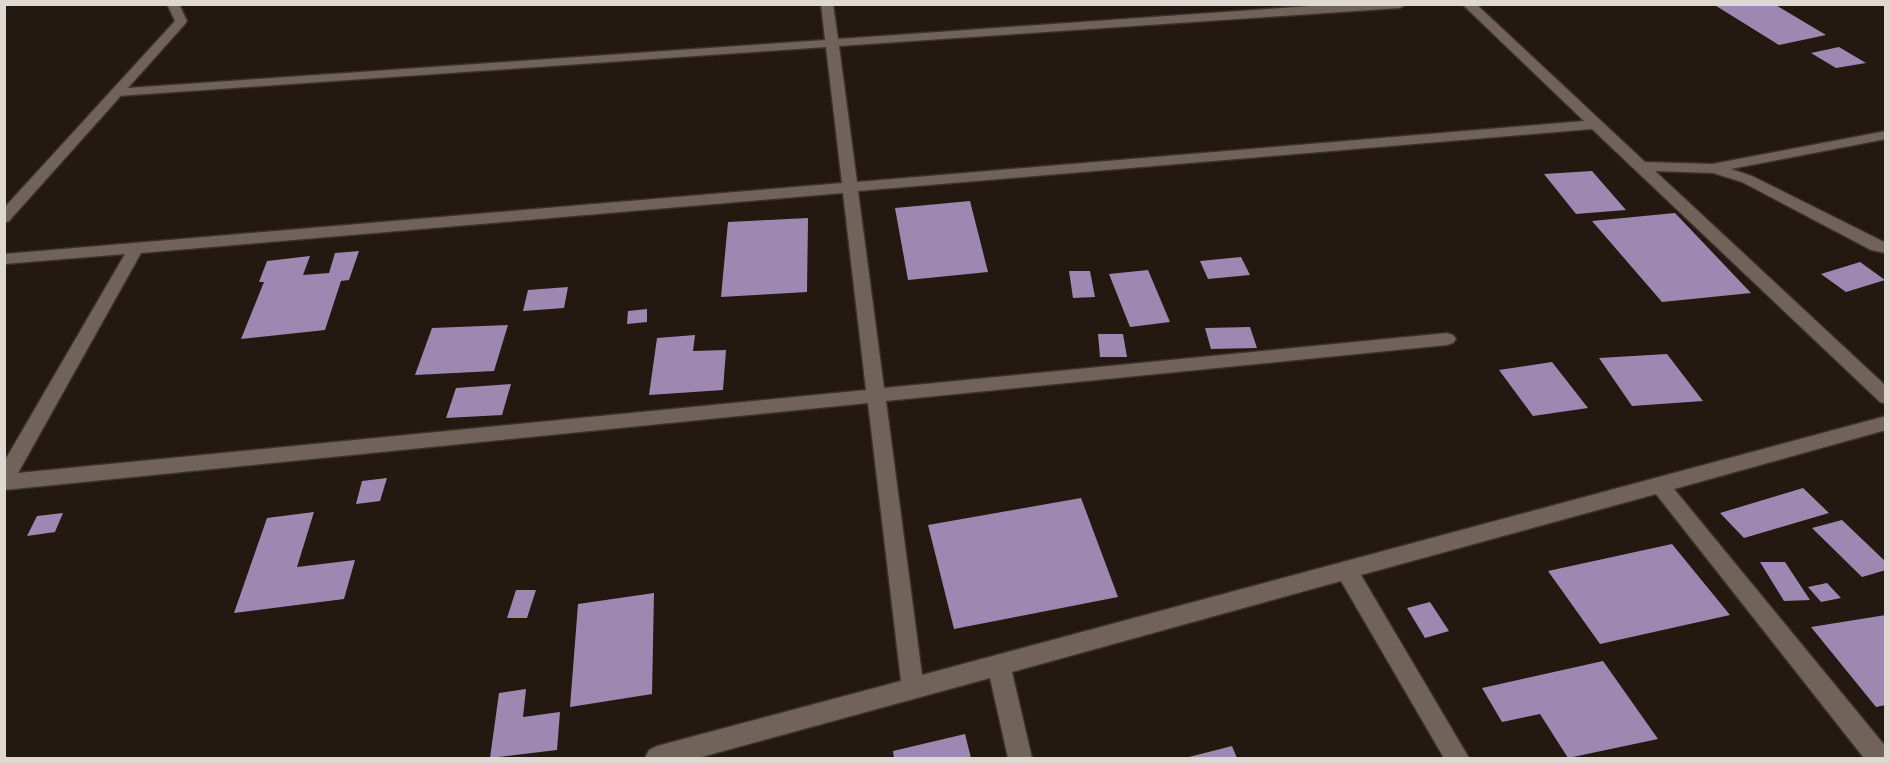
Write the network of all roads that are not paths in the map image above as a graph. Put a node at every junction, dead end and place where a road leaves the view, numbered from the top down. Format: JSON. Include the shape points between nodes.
{"nodes":[{"id":1,"x":173,"y":4,"type":"edge"},
{"id":2,"x":827,"y":4,"type":"edge"},
{"id":3,"x":1225,"y":4,"type":"edge"},
{"id":4,"x":1400,"y":4,"type":"edge"},
{"id":5,"x":1468,"y":4,"type":"edge"},
{"id":6,"x":1232,"y":16,"type":"junction"},
{"id":7,"x":832,"y":44,"type":"junction"},
{"id":8,"x":117,"y":92,"type":"junction"},
{"id":9,"x":1596,"y":124,"type":"junction"},
{"id":10,"x":1886,"y":135,"type":"edge"},
{"id":11,"x":1639,"y":166,"type":"junction"},
{"id":12,"x":1714,"y":169,"type":"junction"},
{"id":13,"x":850,"y":187,"type":"junction"},
{"id":14,"x":4,"y":218,"type":"edge"},
{"id":15,"x":136,"y":248,"type":"junction"},
{"id":16,"x":1886,"y":248,"type":"edge"},
{"id":17,"x":4,"y":259,"type":"edge"},
{"id":18,"x":1447,"y":339,"type":"dead end"},
{"id":19,"x":876,"y":395,"type":"junction"},
{"id":20,"x":1886,"y":397,"type":"edge"},
{"id":21,"x":1886,"y":423,"type":"edge"},
{"id":22,"x":4,"y":481,"type":"edge"},
{"id":23,"x":1660,"y":485,"type":"junction"},
{"id":24,"x":1347,"y":571,"type":"junction"},
{"id":25,"x":999,"y":666,"type":"junction"},
{"id":26,"x":914,"y":689,"type":"junction"},
{"id":27,"x":657,"y":759,"type":"edge"},
{"id":28,"x":1020,"y":759,"type":"edge"},
{"id":29,"x":1457,"y":759,"type":"edge"},
{"id":30,"x":1879,"y":759,"type":"edge"}],
"edges":[{"from":1,"to":8,"type":"street","via":[[181,21]]},
{"from":2,"to":7,"type":"street"},
{"from":3,"to":6,"type":"street"},
{"from":4,"to":6,"type":"street"},
{"from":5,"to":9,"type":"street"},
{"from":6,"to":7,"type":"street"},
{"from":7,"to":8,"type":"street"},
{"from":7,"to":13,"type":"street"},
{"from":8,"to":14,"type":"street"},
{"from":9,"to":11,"type":"street"},
{"from":9,"to":13,"type":"street"},
{"from":10,"to":12,"type":"street"},
{"from":11,"to":12,"type":"street"},
{"from":11,"to":20,"type":"street"},
{"from":12,"to":16,"type":"street","via":[[1747,179]]},
{"from":13,"to":15,"type":"street"},
{"from":13,"to":19,"type":"street"},
{"from":15,"to":17,"type":"street"},
{"from":15,"to":22,"type":"street"},
{"from":18,"to":19,"type":"street"},
{"from":19,"to":22,"type":"street"},
{"from":19,"to":26,"type":"street"},
{"from":21,"to":23,"type":"street"},
{"from":23,"to":24,"type":"street"},
{"from":23,"to":30,"type":"street"},
{"from":24,"to":25,"type":"street"},
{"from":24,"to":29,"type":"street"},
{"from":25,"to":26,"type":"street"},
{"from":25,"to":28,"type":"street"},
{"from":26,"to":27,"type":"street"}]}
